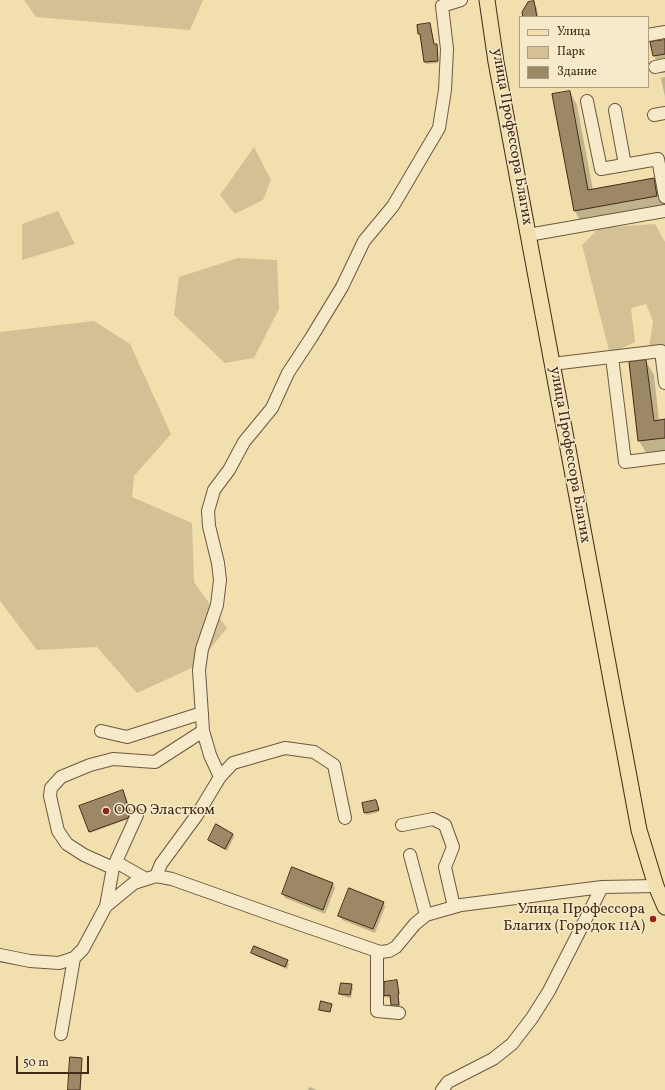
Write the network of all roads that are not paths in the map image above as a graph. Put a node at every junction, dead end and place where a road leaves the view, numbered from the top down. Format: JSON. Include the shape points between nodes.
{"nodes":[{"id":1,"x":461,"y":0,"type":"edge"},
{"id":2,"x":487,"y":0,"type":"edge"},
{"id":3,"x":665,"y":32,"type":"edge"},
{"id":4,"x":649,"y":35,"type":"edge"},
{"id":5,"x":587,"y":101,"type":"dead end"},
{"id":6,"x":615,"y":110,"type":"dead end"},
{"id":7,"x":625,"y":165,"type":"junction"},
{"id":8,"x":665,"y":197,"type":"edge"},
{"id":9,"x":665,"y":211,"type":"edge"},
{"id":10,"x":528,"y":235,"type":"junction"},
{"id":11,"x":612,"y":357,"type":"junction"},
{"id":12,"x":552,"y":364,"type":"junction"},
{"id":13,"x":665,"y":382,"type":"edge"},
{"id":14,"x":665,"y":458,"type":"edge"},
{"id":15,"x":202,"y":713,"type":"junction"},
{"id":16,"x":101,"y":731,"type":"dead end"},
{"id":17,"x":203,"y":731,"type":"junction"},
{"id":18,"x":220,"y":777,"type":"junction"},
{"id":19,"x":137,"y":815,"type":"dead end"},
{"id":20,"x":346,"y":818,"type":"dead end"},
{"id":21,"x":402,"y":825,"type":"dead end"},
{"id":22,"x":410,"y":854,"type":"dead end"},
{"id":23,"x":115,"y":865,"type":"junction"},
{"id":24,"x":151,"y":878,"type":"junction"},
{"id":25,"x":656,"y":886,"type":"junction"},
{"id":26,"x":602,"y":887,"type":"junction"},
{"id":27,"x":106,"y":906,"type":"junction"},
{"id":28,"x":454,"y":907,"type":"junction"},
{"id":29,"x":665,"y":907,"type":"edge"},
{"id":30,"x":426,"y":915,"type":"junction"},
{"id":31,"x":377,"y":951,"type":"junction"},
{"id":32,"x":0,"y":955,"type":"edge"},
{"id":33,"x":74,"y":958,"type":"junction"},
{"id":34,"x":399,"y":1013,"type":"dead end"},
{"id":35,"x":61,"y":1034,"type":"dead end"},
{"id":36,"x":442,"y":1090,"type":"edge"}],
"edges":[{"from":1,"to":15,"type":"lane","via":[[442,6],[447,49],[445,90],[439,128],[393,206],[364,241],[342,287],[288,373],[272,408],[244,442],[229,470],[214,490],[208,511],[220,580],[216,605],[198,670]]},
{"from":2,"to":10,"type":"main road","name":"улица Профессора Благих"},
{"from":3,"to":4,"type":"lane"},
{"from":5,"to":7,"type":"lane","via":[[601,169]]},
{"from":6,"to":7,"type":"lane"},
{"from":7,"to":8,"type":"lane","via":[[658,159]]},
{"from":9,"to":10,"type":"lane"},
{"from":10,"to":12,"type":"main road","name":"улица Профессора Благих"},
{"from":11,"to":12,"type":"lane"},
{"from":11,"to":13,"type":"lane","via":[[661,351]]},
{"from":11,"to":14,"type":"lane","via":[[625,462]]},
{"from":12,"to":25,"type":"main road","name":"улица Профессора Благих","via":[[639,830]]},
{"from":15,"to":16,"type":"lane","via":[[127,737]]},
{"from":15,"to":17,"type":"lane"},
{"from":17,"to":18,"type":"lane"},
{"from":17,"to":23,"type":"lane","via":[[155,762],[113,759],[61,777],[51,788],[50,796],[58,831],[67,844],[84,855]]},
{"from":18,"to":20,"type":"lane","via":[[233,763],[277,750],[285,748],[314,752],[334,765]]},
{"from":18,"to":24,"type":"lane"},
{"from":19,"to":23,"type":"lane"},
{"from":21,"to":28,"type":"lane","via":[[433,818],[445,825],[453,847],[445,867]]},
{"from":22,"to":30,"type":"lane"},
{"from":23,"to":24,"type":"lane"},
{"from":23,"to":27,"type":"lane"},
{"from":24,"to":27,"type":"lane","via":[[134,883]]},
{"from":24,"to":31,"type":"lane","via":[[172,879]]},
{"from":25,"to":26,"type":"lane"},
{"from":25,"to":29,"type":"main road","name":"улица Профессора Благих"},
{"from":26,"to":28,"type":"lane"},
{"from":26,"to":36,"type":"lane","via":[[549,991],[512,1044],[493,1059],[448,1082]]},
{"from":27,"to":33,"type":"lane","via":[[83,949]]},
{"from":28,"to":30,"type":"lane"},
{"from":30,"to":31,"type":"lane","via":[[396,947],[389,951]]},
{"from":31,"to":34,"type":"lane","via":[[377,1011]]},
{"from":32,"to":33,"type":"lane","via":[[58,964]]},
{"from":33,"to":35,"type":"lane"}]}
